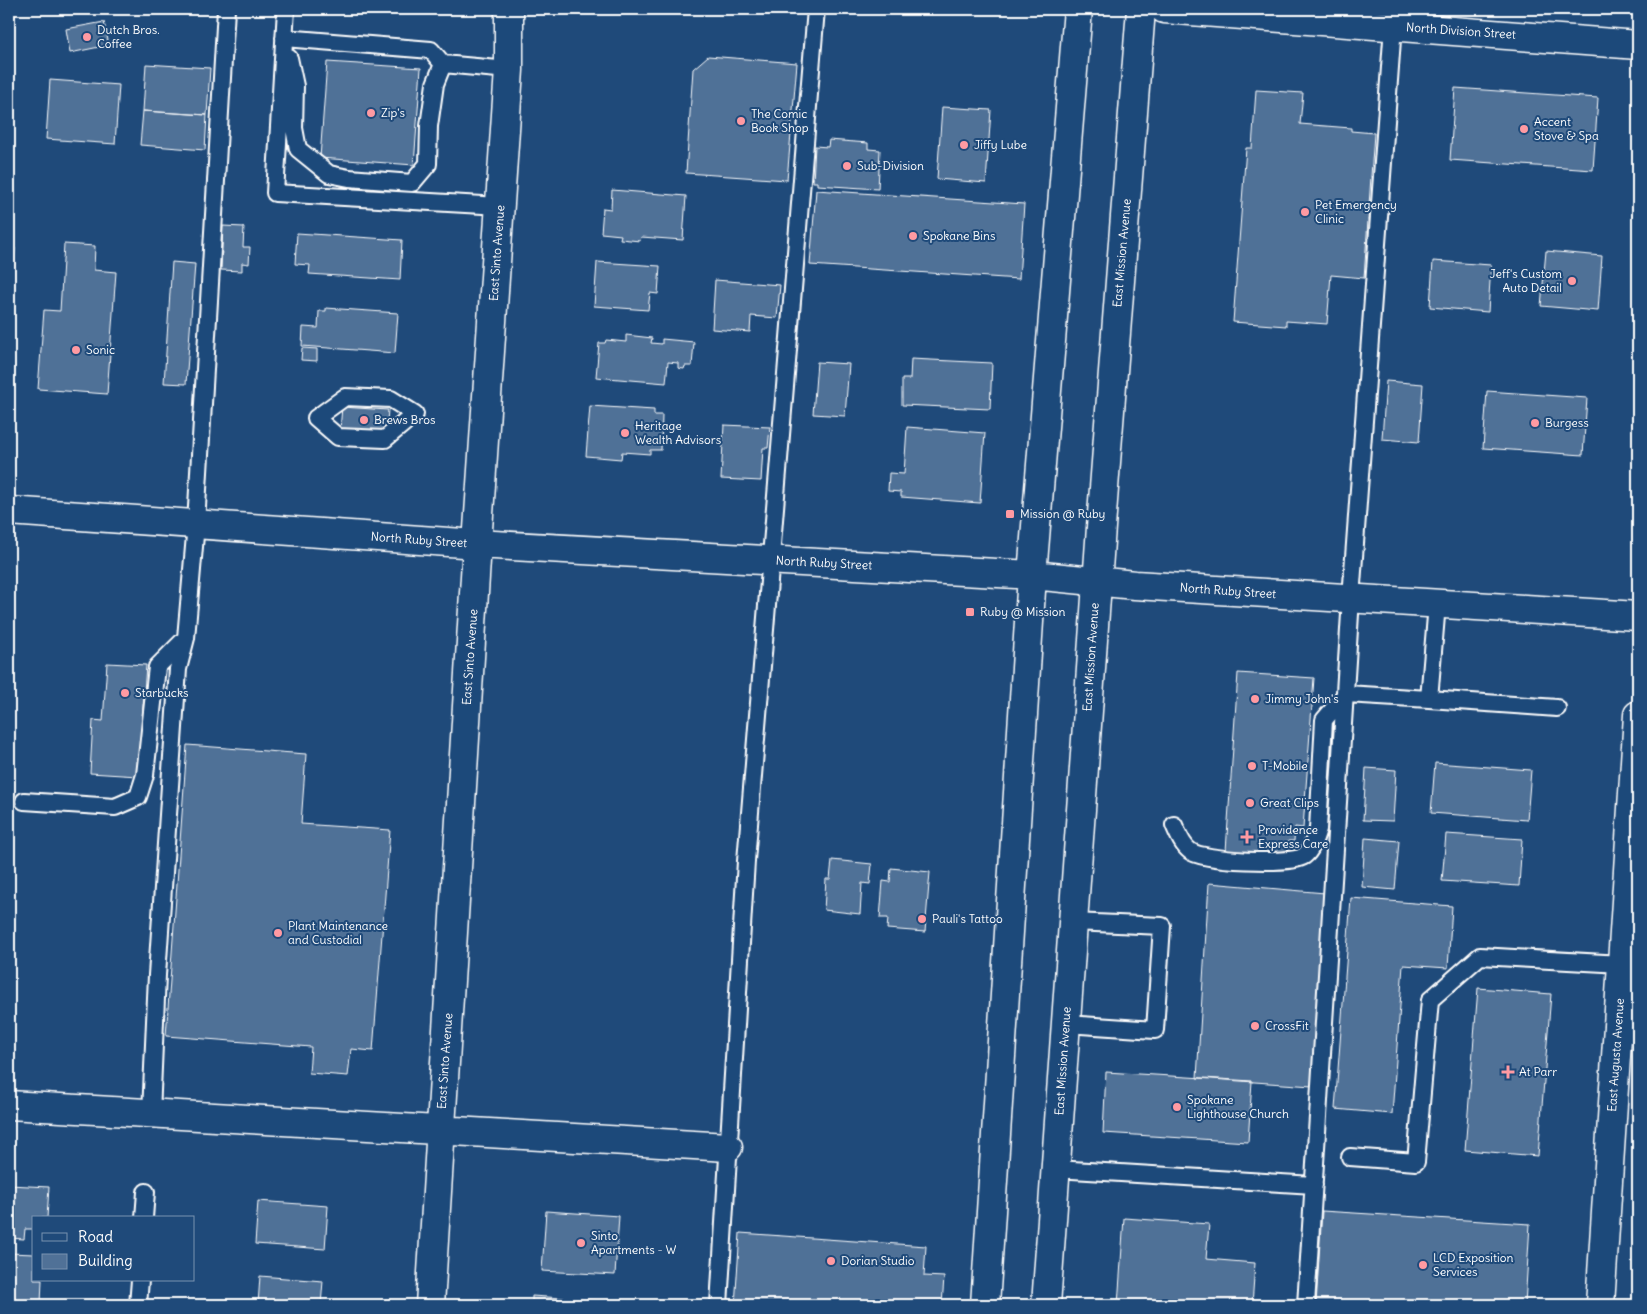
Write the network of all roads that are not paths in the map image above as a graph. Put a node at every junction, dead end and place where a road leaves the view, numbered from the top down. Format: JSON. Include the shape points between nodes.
{"nodes":[{"id":1,"x":226,"y":9,"type":"edge"},
{"id":2,"x":286,"y":9,"type":"edge"},
{"id":3,"x":509,"y":9,"type":"edge"},
{"id":4,"x":816,"y":9,"type":"edge"},
{"id":5,"x":1078,"y":9,"type":"edge"},
{"id":6,"x":1141,"y":9,"type":"edge"},
{"id":7,"x":1164,"y":9,"type":"edge"},
{"id":8,"x":1393,"y":26,"type":"junction"},
{"id":9,"x":284,"y":38,"type":"junction"},
{"id":10,"x":1638,"y":45,"type":"edge"},
{"id":11,"x":443,"y":64,"type":"junction"},
{"id":12,"x":509,"y":70,"type":"junction"},
{"id":13,"x":500,"y":206,"type":"junction"},
{"id":14,"x":316,"y":418,"type":"joint"},
{"id":15,"x":9,"y":511,"type":"edge"},
{"id":16,"x":196,"y":524,"type":"junction"},
{"id":17,"x":476,"y":544,"type":"junction"},
{"id":18,"x":772,"y":560,"type":"junction"},
{"id":19,"x":1032,"y":575,"type":"junction"},
{"id":20,"x":1097,"y":582,"type":"junction"},
{"id":21,"x":1351,"y":598,"type":"junction"},
{"id":22,"x":1437,"y":604,"type":"junction"},
{"id":23,"x":1638,"y":616,"type":"edge"},
{"id":24,"x":186,"y":638,"type":"junction"},
{"id":25,"x":1346,"y":694,"type":"junction"},
{"id":26,"x":1429,"y":699,"type":"junction"},
{"id":27,"x":1557,"y":708,"type":"dead end"},
{"id":28,"x":1638,"y":715,"type":"edge"},
{"id":29,"x":24,"y":801,"type":"dead end"},
{"id":30,"x":1174,"y":825,"type":"dead end"},
{"id":31,"x":1073,"y":922,"type":"junction"},
{"id":32,"x":1622,"y":964,"type":"junction"},
{"id":33,"x":1066,"y":1024,"type":"junction"},
{"id":34,"x":9,"y":1105,"type":"edge"},
{"id":35,"x":151,"y":1114,"type":"junction"},
{"id":36,"x":440,"y":1132,"type":"junction"},
{"id":37,"x":728,"y":1147,"type":"junction"},
{"id":38,"x":1350,"y":1157,"type":"dead end"},
{"id":39,"x":1056,"y":1169,"type":"junction"},
{"id":40,"x":1314,"y":1185,"type":"junction"},
{"id":41,"x":146,"y":1192,"type":"dead end"},
{"id":42,"x":144,"y":1216,"type":"edge"},
{"id":43,"x":140,"y":1282,"type":"edge"},
{"id":44,"x":138,"y":1305,"type":"edge"},
{"id":45,"x":430,"y":1305,"type":"edge"},
{"id":46,"x":718,"y":1305,"type":"edge"},
{"id":47,"x":985,"y":1305,"type":"edge"},
{"id":48,"x":1046,"y":1305,"type":"edge"},
{"id":49,"x":1306,"y":1305,"type":"edge"},
{"id":50,"x":1600,"y":1305,"type":"edge"}],
"edges":[{"from":1,"to":16,"type":"lane"},
{"from":2,"to":9,"type":"lane"},
{"from":3,"to":12,"type":"main road","name":"East Sinto Avenue"},
{"from":4,"to":18,"type":"lane"},
{"from":5,"to":19,"type":"main road"},
{"from":6,"to":20,"type":"main road","name":"East Mission Avenue"},
{"from":7,"to":8,"type":"main road","name":"North Division Street"},
{"from":8,"to":10,"type":"main road","name":"North Division Street"},
{"from":8,"to":21,"type":"lane"},
{"from":9,"to":11,"type":"lane","via":[[432,50]]},
{"from":9,"to":11,"type":"lane","via":[[295,86],[294,128],[298,149],[329,174],[349,178],[412,183],[422,174],[428,164],[435,84]]},
{"from":9,"to":13,"type":"lane","via":[[275,193]]},
{"from":11,"to":12,"type":"lane"},
{"from":12,"to":13,"type":"main road","name":"East Sinto Avenue"},
{"from":13,"to":17,"type":"main road","name":"East Sinto Avenue"},
{"from":14,"to":14,"type":"lane","via":[[338,437],[385,439],[414,414],[391,400],[345,397]]},
{"from":15,"to":16,"type":"main road","name":"North Ruby Street"},
{"from":16,"to":17,"type":"main road","name":"North Ruby Street"},
{"from":16,"to":24,"type":"lane"},
{"from":17,"to":18,"type":"main road","name":"North Ruby Street"},
{"from":17,"to":36,"type":"main road","name":"East Sinto Avenue"},
{"from":18,"to":19,"type":"main road","name":"North Ruby Street"},
{"from":18,"to":37,"type":"lane","via":[[746,860]]},
{"from":19,"to":20,"type":"main road","name":"North Ruby Street"},
{"from":19,"to":47,"type":"main road"},
{"from":20,"to":21,"type":"main road","name":"North Ruby Street"},
{"from":20,"to":31,"type":"main road","name":"East Mission Avenue"},
{"from":21,"to":22,"type":"main road","name":"North Ruby Street"},
{"from":21,"to":25,"type":"lane"},
{"from":22,"to":23,"type":"main road","name":"North Ruby Street"},
{"from":22,"to":26,"type":"lane"},
{"from":24,"to":29,"type":"lane","via":[[157,667],[145,775],[138,797],[115,807]]},
{"from":24,"to":35,"type":"lane","via":[[178,669]]},
{"from":25,"to":26,"type":"lane"},
{"from":25,"to":30,"type":"lane","via":[[1324,720],[1318,829],[1314,843],[1305,855],[1292,862],[1205,858],[1184,845]]},
{"from":25,"to":40,"type":"lane"},
{"from":26,"to":27,"type":"lane"},
{"from":28,"to":32,"type":"main road","name":"East Augusta Avenue"},
{"from":31,"to":33,"type":"main road","name":"East Mission Avenue"},
{"from":31,"to":33,"type":"lane","via":[[1162,926],[1155,1030]]},
{"from":32,"to":38,"type":"lane","via":[[1480,956],[1430,1000],[1416,1162]]},
{"from":32,"to":50,"type":"main road","name":"East Augusta Avenue"},
{"from":33,"to":39,"type":"main road","name":"East Mission Avenue"},
{"from":34,"to":35,"type":"main road"},
{"from":35,"to":36,"type":"main road"},
{"from":36,"to":37,"type":"main road"},
{"from":36,"to":45,"type":"main road","name":"East Sinto Avenue"},
{"from":37,"to":46,"type":"lane"},
{"from":39,"to":40,"type":"lane"},
{"from":39,"to":48,"type":"main road","name":"East Mission Avenue"},
{"from":40,"to":49,"type":"lane"},
{"from":41,"to":42,"type":"lane"},
{"from":43,"to":44,"type":"lane"}]}
